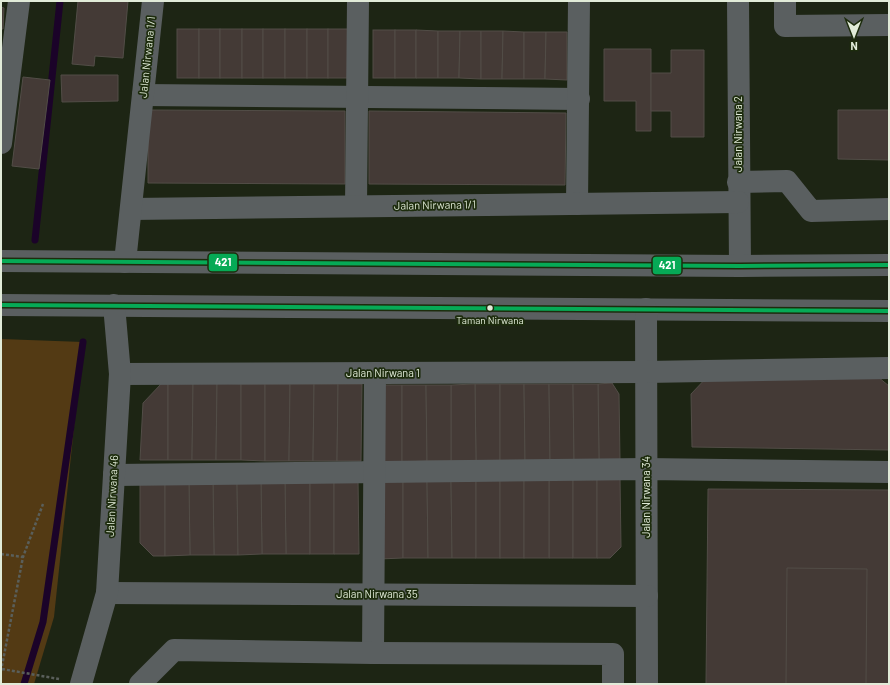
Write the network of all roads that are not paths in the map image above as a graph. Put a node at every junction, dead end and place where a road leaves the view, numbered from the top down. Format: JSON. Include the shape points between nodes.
{"nodes":[{"id":1,"x":19,"y":1,"type":"edge"},
{"id":2,"x":153,"y":1,"type":"edge"},
{"id":3,"x":358,"y":1,"type":"edge"},
{"id":4,"x":579,"y":1,"type":"edge"},
{"id":5,"x":738,"y":1,"type":"edge"},
{"id":6,"x":785,"y":1,"type":"edge"},
{"id":7,"x":889,"y":25,"type":"edge"},
{"id":8,"x":143,"y":95,"type":"junction"},
{"id":9,"x":357,"y":98,"type":"junction"},
{"id":10,"x":579,"y":100,"type":"junction"},
{"id":11,"x":1,"y":143,"type":"edge"},
{"id":12,"x":738,"y":192,"type":"junction"},
{"id":13,"x":577,"y":204,"type":"junction"},
{"id":14,"x":356,"y":206,"type":"junction"},
{"id":15,"x":131,"y":208,"type":"junction"},
{"id":16,"x":889,"y":209,"type":"edge"},
{"id":17,"x":1,"y":261,"type":"edge"},
{"id":18,"x":125,"y":262,"type":"junction"},
{"id":19,"x":889,"y":265,"type":"edge"},
{"id":20,"x":740,"y":266,"type":"junction"},
{"id":21,"x":1,"y":305,"type":"edge"},
{"id":22,"x":114,"y":305,"type":"junction"},
{"id":23,"x":646,"y":309,"type":"junction"},
{"id":24,"x":889,"y":311,"type":"edge"},
{"id":25,"x":889,"y":368,"type":"edge"},
{"id":26,"x":646,"y":372,"type":"junction"},
{"id":27,"x":375,"y":373,"type":"junction"},
{"id":28,"x":120,"y":374,"type":"junction"},
{"id":29,"x":646,"y":469,"type":"junction"},
{"id":30,"x":889,"y":472,"type":"edge"},
{"id":31,"x":374,"y":473,"type":"junction"},
{"id":32,"x":114,"y":475,"type":"junction"},
{"id":33,"x":107,"y":593,"type":"junction"},
{"id":34,"x":373,"y":594,"type":"junction"},
{"id":35,"x":647,"y":596,"type":"junction"},
{"id":36,"x":373,"y":653,"type":"junction"},
{"id":37,"x":81,"y":684,"type":"edge"},
{"id":38,"x":140,"y":684,"type":"edge"},
{"id":39,"x":613,"y":684,"type":"edge"},
{"id":40,"x":647,"y":684,"type":"edge"}],
"edges":[{"from":1,"to":11,"type":"street"},
{"from":2,"to":8,"type":"street","name":"Jalan Nirwana 1/1"},
{"from":3,"to":9,"type":"street"},
{"from":4,"to":10,"type":"street"},
{"from":5,"to":12,"type":"street","name":"Jalan Nirwana 2"},
{"from":6,"to":7,"type":"street","via":[[785,26]]},
{"from":8,"to":9,"type":"street"},
{"from":8,"to":15,"type":"street","name":"Jalan Nirwana 1/1"},
{"from":9,"to":10,"type":"street"},
{"from":9,"to":14,"type":"street"},
{"from":10,"to":13,"type":"street"},
{"from":12,"to":13,"type":"street","name":"Jalan Nirwana 1/1"},
{"from":12,"to":16,"type":"street","name":"Jalan Nirwana 1/1","via":[[787,181],[811,210]]},
{"from":12,"to":20,"type":"street","name":"Jalan Nirwana 2"},
{"from":13,"to":14,"type":"street","name":"Jalan Nirwana 1/1"},
{"from":14,"to":15,"type":"street","name":"Jalan Nirwana 1/1"},
{"from":15,"to":18,"type":"street","name":"Jalan Nirwana 1/1"},
{"from":17,"to":18,"type":"street"},
{"from":18,"to":20,"type":"street"},
{"from":19,"to":20,"type":"street"},
{"from":21,"to":22,"type":"street"},
{"from":22,"to":23,"type":"street"},
{"from":22,"to":28,"type":"street","name":"Jalan Nirwana 46"},
{"from":23,"to":24,"type":"street"},
{"from":23,"to":26,"type":"street","name":"Jalan Nirwana 34"},
{"from":25,"to":26,"type":"street","name":"Jalan Nirwana 1"},
{"from":26,"to":27,"type":"street","name":"Jalan Nirwana 1"},
{"from":26,"to":29,"type":"street","name":"Jalan Nirwana 34"},
{"from":27,"to":28,"type":"street","name":"Jalan Nirwana 1"},
{"from":27,"to":31,"type":"street"},
{"from":28,"to":32,"type":"street","name":"Jalan Nirwana 46"},
{"from":29,"to":30,"type":"street"},
{"from":29,"to":31,"type":"street"},
{"from":29,"to":35,"type":"street","name":"Jalan Nirwana 34"},
{"from":31,"to":32,"type":"street"},
{"from":31,"to":34,"type":"street"},
{"from":32,"to":33,"type":"street","name":"Jalan Nirwana 46"},
{"from":33,"to":34,"type":"street","name":"Jalan Nirwana 35"},
{"from":33,"to":37,"type":"street","name":"Jalan Nirwana 46"},
{"from":34,"to":35,"type":"street","name":"Jalan Nirwana 35"},
{"from":34,"to":36,"type":"street"},
{"from":35,"to":40,"type":"street","name":"Jalan Nirwana 34"},
{"from":36,"to":38,"type":"street","via":[[174,650]]},
{"from":36,"to":39,"type":"street","via":[[613,654]]}]}
